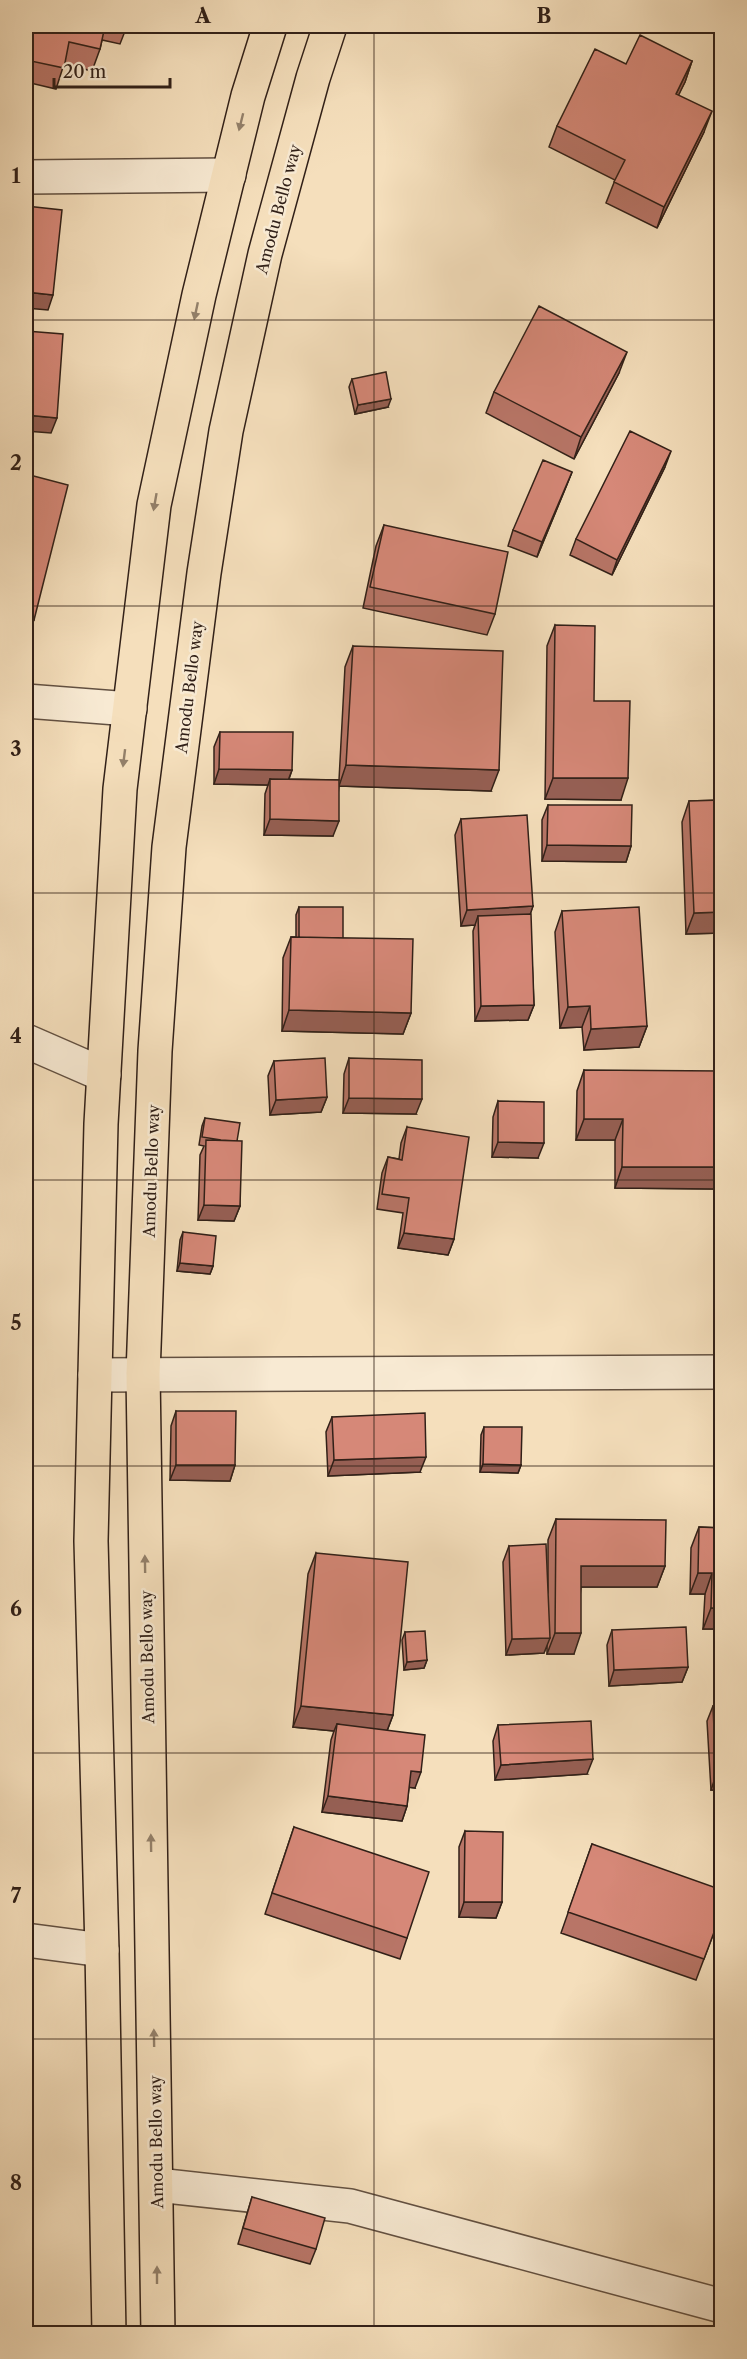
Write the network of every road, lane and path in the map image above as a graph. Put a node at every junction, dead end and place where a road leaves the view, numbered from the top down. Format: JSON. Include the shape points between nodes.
{"nodes":[{"id":1,"x":270,"y":26,"type":"edge"},
{"id":2,"x":330,"y":26,"type":"edge"},
{"id":3,"x":228,"y":175,"type":"junction"},
{"id":4,"x":26,"y":177,"type":"edge"},
{"id":5,"x":26,"y":701,"type":"edge"},
{"id":6,"x":130,"y":709,"type":"junction"},
{"id":7,"x":26,"y":1041,"type":"edge"},
{"id":8,"x":104,"y":1075,"type":"junction"},
{"id":9,"x":722,"y":1372,"type":"edge"},
{"id":10,"x":143,"y":1374,"type":"junction"},
{"id":11,"x":95,"y":1375,"type":"junction"},
{"id":12,"x":26,"y":1940,"type":"edge"},
{"id":13,"x":102,"y":1950,"type":"junction"},
{"id":14,"x":157,"y":2185,"type":"junction"},
{"id":15,"x":722,"y":2306,"type":"edge"},
{"id":16,"x":109,"y":2334,"type":"edge"},
{"id":17,"x":158,"y":2334,"type":"edge"}],
"edges":[{"from":1,"to":3,"type":"main road","one_way":true},
{"from":2,"to":10,"type":"main road","name":"Amodu Bello way","via":[[265,254],[226,431],[204,573],[169,847],[155,1052]]},
{"from":3,"to":4,"type":"street"},
{"from":3,"to":6,"type":"main road","one_way":true,"via":[[154,505]]},
{"from":5,"to":6,"type":"street"},
{"from":6,"to":8,"type":"main road","one_way":true,"via":[[120,789]]},
{"from":7,"to":8,"type":"street"},
{"from":8,"to":11,"type":"main road"},
{"from":9,"to":10,"type":"street"},
{"from":10,"to":11,"type":"street"},
{"from":14,"to":10,"type":"main road","name":"Amodu Bello way","one_way":true},
{"from":11,"to":13,"type":"main road","via":[[91,1541]]},
{"from":12,"to":13,"type":"street"},
{"from":13,"to":16,"type":"main road"},
{"from":14,"to":15,"type":"street","via":[[350,2206]]},
{"from":17,"to":14,"type":"main road","name":"Amodu Bello way","one_way":true}]}
